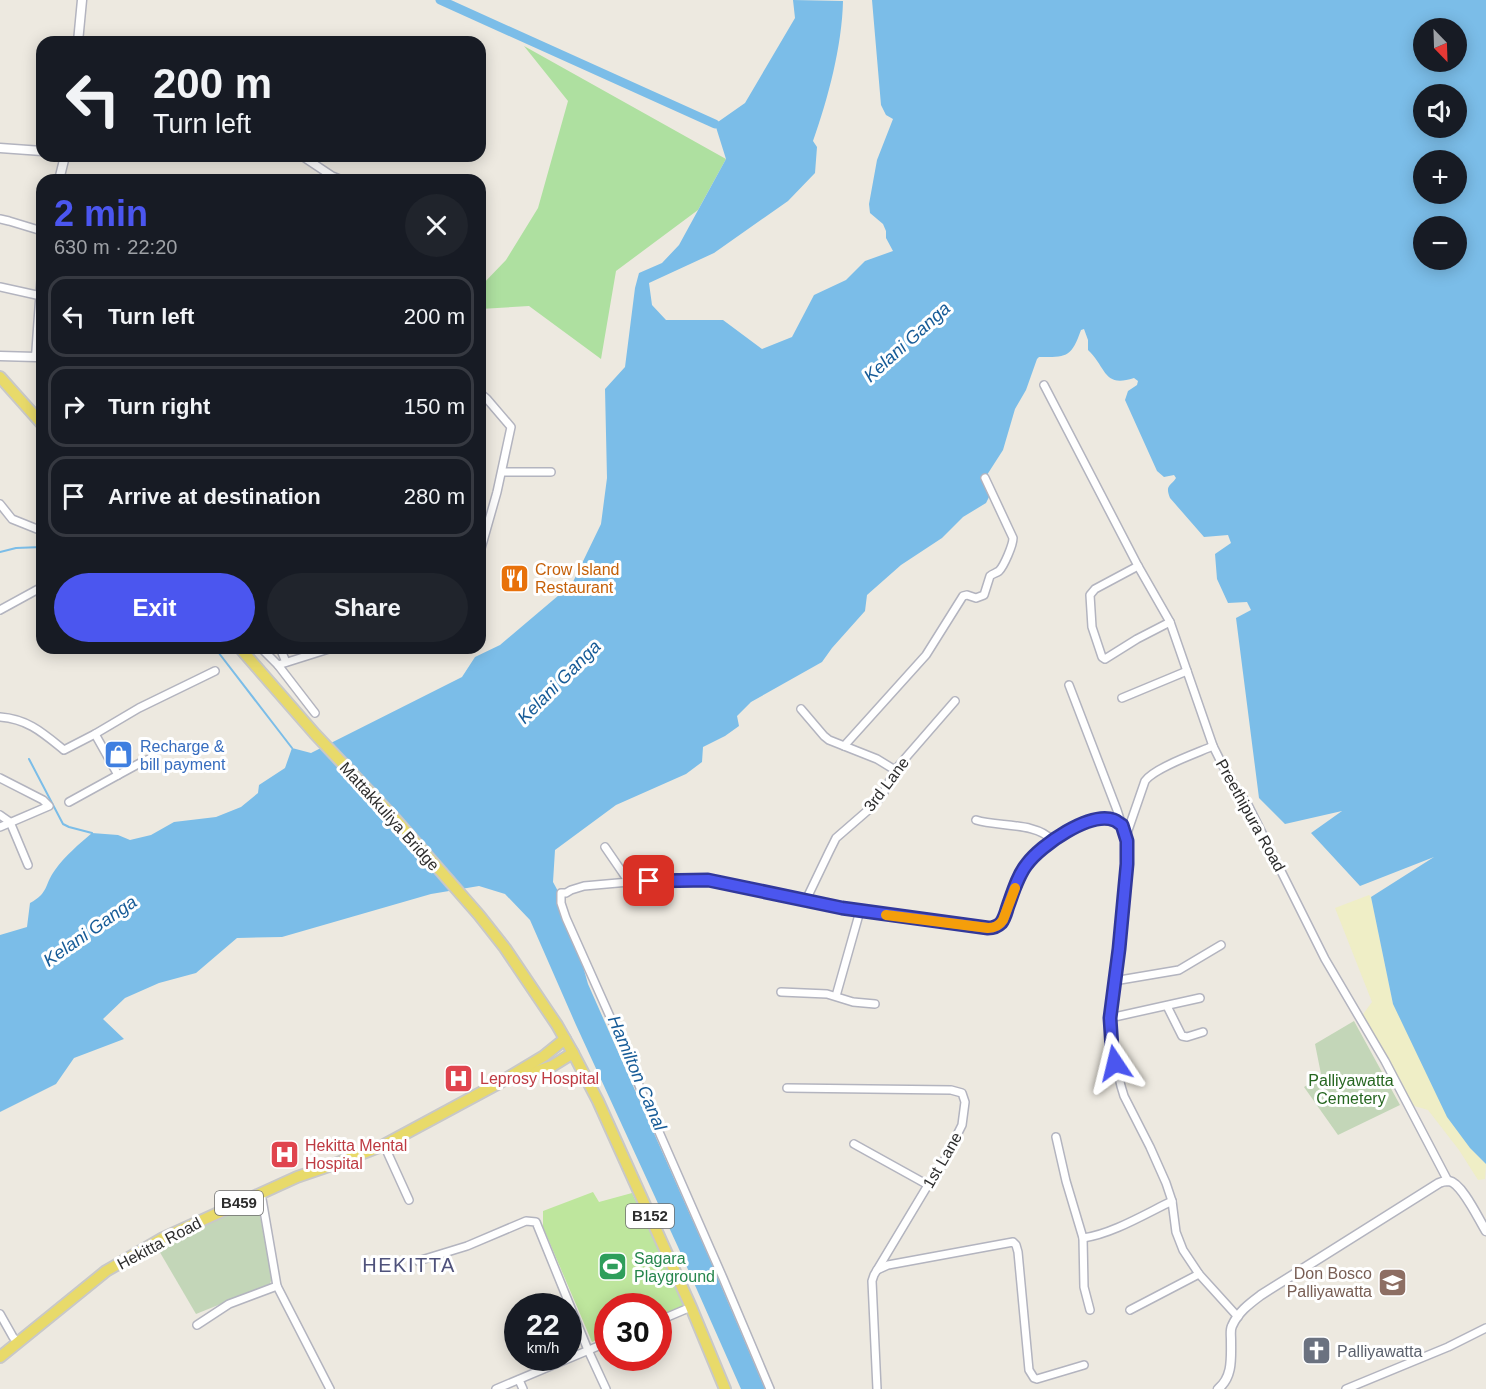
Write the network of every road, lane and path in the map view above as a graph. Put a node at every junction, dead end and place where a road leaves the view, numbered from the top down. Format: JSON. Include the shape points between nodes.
{"nodes":[{"id":1,"x":82,"y":0,"type":"edge"},
{"id":2,"x":79,"y":36,"type":"edge"},
{"id":3,"x":0,"y":148,"type":"edge"},
{"id":4,"x":36,"y":151,"type":"edge"},
{"id":5,"x":311,"y":162,"type":"edge"},
{"id":6,"x":329,"y":174,"type":"edge"},
{"id":7,"x":0,"y":219,"type":"edge"},
{"id":8,"x":36,"y":229,"type":"edge"},
{"id":9,"x":0,"y":287,"type":"edge"},
{"id":10,"x":36,"y":295,"type":"edge"},
{"id":11,"x":0,"y":356,"type":"edge"},
{"id":12,"x":36,"y":357,"type":"edge"},
{"id":13,"x":0,"y":376,"type":"edge"},
{"id":14,"x":1044,"y":385,"type":"dead end"},
{"id":15,"x":486,"y":398,"type":"edge"},
{"id":16,"x":36,"y":417,"type":"edge"},
{"id":17,"x":502,"y":472,"type":"junction"},
{"id":18,"x":551,"y":472,"type":"dead end"},
{"id":19,"x":985,"y":478,"type":"dead end"},
{"id":20,"x":0,"y":504,"type":"edge"},
{"id":21,"x":36,"y":529,"type":"edge"},
{"id":22,"x":486,"y":530,"type":"edge"},
{"id":23,"x":1138,"y":566,"type":"junction"},
{"id":24,"x":36,"y":590,"type":"edge"},
{"id":25,"x":0,"y":610,"type":"edge"},
{"id":26,"x":1170,"y":622,"type":"junction"},
{"id":27,"x":245,"y":654,"type":"edge"},
{"id":28,"x":267,"y":654,"type":"edge"},
{"id":29,"x":283,"y":654,"type":"edge"},
{"id":30,"x":312,"y":654,"type":"edge"},
{"id":31,"x":286,"y":662,"type":"junction"},
{"id":32,"x":278,"y":665,"type":"junction"},
{"id":33,"x":215,"y":671,"type":"dead end"},
{"id":34,"x":1187,"y":671,"type":"junction"},
{"id":35,"x":1069,"y":685,"type":"dead end"},
{"id":36,"x":1122,"y":698,"type":"dead end"},
{"id":37,"x":955,"y":701,"type":"dead end"},
{"id":38,"x":801,"y":709,"type":"dead end"},
{"id":39,"x":315,"y":713,"type":"dead end"},
{"id":40,"x":0,"y":717,"type":"edge"},
{"id":41,"x":95,"y":734,"type":"junction"},
{"id":42,"x":844,"y":746,"type":"junction"},
{"id":43,"x":1213,"y":746,"type":"junction"},
{"id":44,"x":154,"y":757,"type":"dead end"},
{"id":45,"x":895,"y":770,"type":"junction"},
{"id":46,"x":118,"y":775,"type":"junction"},
{"id":47,"x":0,"y":778,"type":"edge"},
{"id":48,"x":69,"y":801,"type":"dead end"},
{"id":49,"x":0,"y":815,"type":"edge"},
{"id":50,"x":976,"y":820,"type":"dead end"},
{"id":51,"x":10,"y":822,"type":"junction"},
{"id":52,"x":1122,"y":825,"type":"junction"},
{"id":53,"x":0,"y":827,"type":"edge"},
{"id":54,"x":1126,"y":836,"type":"junction"},
{"id":55,"x":1052,"y":840,"type":"junction"},
{"id":56,"x":606,"y":847,"type":"dead end"},
{"id":57,"x":28,"y":865,"type":"dead end"},
{"id":58,"x":629,"y":882,"type":"junction"},
{"id":59,"x":806,"y":900,"type":"junction"},
{"id":60,"x":860,"y":911,"type":"junction"},
{"id":61,"x":1221,"y":945,"type":"dead end"},
{"id":62,"x":1114,"y":981,"type":"junction"},
{"id":63,"x":781,"y":992,"type":"dead end"},
{"id":64,"x":836,"y":996,"type":"junction"},
{"id":65,"x":1200,"y":998,"type":"dead end"},
{"id":66,"x":875,"y":1004,"type":"dead end"},
{"id":67,"x":1167,"y":1006,"type":"junction"},
{"id":68,"x":1110,"y":1018,"type":"junction"},
{"id":69,"x":1203,"y":1032,"type":"dead end"},
{"id":70,"x":565,"y":1040,"type":"junction"},
{"id":71,"x":573,"y":1053,"type":"junction"},
{"id":72,"x":499,"y":1083,"type":"junction"},
{"id":73,"x":787,"y":1088,"type":"dead end"},
{"id":74,"x":1056,"y":1137,"type":"dead end"},
{"id":75,"x":854,"y":1144,"type":"dead end"},
{"id":76,"x":384,"y":1145,"type":"junction"},
{"id":77,"x":1448,"y":1181,"type":"junction"},
{"id":78,"x":928,"y":1185,"type":"junction"},
{"id":79,"x":261,"y":1193,"type":"junction"},
{"id":80,"x":409,"y":1200,"type":"dead end"},
{"id":81,"x":1172,"y":1202,"type":"junction"},
{"id":82,"x":1486,"y":1231,"type":"edge"},
{"id":83,"x":1083,"y":1238,"type":"junction"},
{"id":84,"x":418,"y":1261,"type":"dead end"},
{"id":85,"x":876,"y":1271,"type":"junction"},
{"id":86,"x":1199,"y":1274,"type":"junction"},
{"id":87,"x":277,"y":1286,"type":"junction"},
{"id":88,"x":691,"y":1307,"type":"junction"},
{"id":89,"x":1090,"y":1310,"type":"dead end"},
{"id":90,"x":1131,"y":1310,"type":"dead end"},
{"id":91,"x":0,"y":1314,"type":"edge"},
{"id":92,"x":672,"y":1315,"type":"edge"},
{"id":93,"x":1238,"y":1317,"type":"junction"},
{"id":94,"x":197,"y":1325,"type":"dead end"},
{"id":95,"x":1486,"y":1328,"type":"edge"},
{"id":96,"x":18,"y":1343,"type":"junction"},
{"id":97,"x":594,"y":1348,"type":"edge"},
{"id":98,"x":588,"y":1350,"type":"junction"},
{"id":99,"x":0,"y":1357,"type":"edge"},
{"id":100,"x":1084,"y":1365,"type":"dead end"},
{"id":101,"x":519,"y":1380,"type":"junction"},
{"id":102,"x":330,"y":1389,"type":"edge"},
{"id":103,"x":496,"y":1389,"type":"edge"},
{"id":104,"x":523,"y":1389,"type":"edge"},
{"id":105,"x":606,"y":1389,"type":"edge"},
{"id":106,"x":725,"y":1389,"type":"edge"},
{"id":107,"x":770,"y":1389,"type":"edge"},
{"id":108,"x":877,"y":1389,"type":"edge"},
{"id":109,"x":1218,"y":1389,"type":"edge"},
{"id":110,"x":1346,"y":1389,"type":"edge"}],
"edges":[{"from":1,"to":2,"type":"street"},
{"from":3,"to":4,"type":"street"},
{"from":5,"to":6,"type":"street"},
{"from":7,"to":8,"type":"street"},
{"from":9,"to":10,"type":"street"},
{"from":11,"to":12,"type":"street"},
{"from":13,"to":16,"type":"main road"},
{"from":14,"to":23,"type":"street","name":"Preethipura Road"},
{"from":15,"to":17,"type":"street","via":[[511,427]]},
{"from":17,"to":18,"type":"street"},
{"from":17,"to":22,"type":"street"},
{"from":19,"to":42,"type":"street","via":[[1013,538],[1002,567],[990,576],[984,595],[964,596],[927,655]]},
{"from":20,"to":21,"type":"street","via":[[12,519]]},
{"from":23,"to":26,"type":"street","name":"Preethipura Road"},
{"from":23,"to":26,"type":"street","via":[[1090,595],[1092,627],[1102,657],[1105,659]]},
{"from":24,"to":25,"type":"street"},
{"from":26,"to":34,"type":"street","name":"Preethipura Road"},
{"from":27,"to":70,"type":"main road","name":"Mattakkuliya Bridge","number":"B152","via":[[464,897],[505,948]]},
{"from":28,"to":32,"type":"street"},
{"from":29,"to":31,"type":"street"},
{"from":30,"to":31,"type":"street"},
{"from":31,"to":32,"type":"street"},
{"from":32,"to":39,"type":"street"},
{"from":33,"to":41,"type":"street"},
{"from":34,"to":36,"type":"street"},
{"from":34,"to":43,"type":"street","name":"Preethipura Road"},
{"from":35,"to":52,"type":"street"},
{"from":37,"to":45,"type":"street","name":"3rd Lane"},
{"from":38,"to":42,"type":"street","via":[[824,736]]},
{"from":40,"to":41,"type":"street","via":[[35,726],[64,750]]},
{"from":41,"to":46,"type":"street"},
{"from":42,"to":45,"type":"street"},
{"from":43,"to":54,"type":"street","via":[[1148,777]]},
{"from":43,"to":77,"type":"street","name":"Preethipura Road"},
{"from":44,"to":46,"type":"street"},
{"from":45,"to":59,"type":"street","name":"3rd Lane","via":[[874,805],[837,838]]},
{"from":46,"to":48,"type":"street"},
{"from":47,"to":51,"type":"street","via":[[49,806]]},
{"from":49,"to":51,"type":"street"},
{"from":50,"to":55,"type":"street","via":[[1036,831]]},
{"from":51,"to":53,"type":"street"},
{"from":51,"to":57,"type":"street"},
{"from":52,"to":54,"type":"street"},
{"from":52,"to":55,"type":"street","via":[[1116,820],[1091,821]]},
{"from":54,"to":62,"type":"street","via":[[1127,864]]},
{"from":55,"to":60,"type":"street","via":[[1025,865],[1003,920],[993,928]]},
{"from":56,"to":58,"type":"street"},
{"from":58,"to":59,"type":"street","via":[[708,880]]},
{"from":58,"to":107,"type":"street","via":[[584,886],[561,893],[561,903]]},
{"from":59,"to":60,"type":"street"},
{"from":60,"to":64,"type":"street"},
{"from":61,"to":62,"type":"street","via":[[1179,970]]},
{"from":62,"to":68,"type":"street"},
{"from":63,"to":64,"type":"street"},
{"from":64,"to":66,"type":"street"},
{"from":65,"to":67,"type":"street"},
{"from":67,"to":68,"type":"street"},
{"from":67,"to":69,"type":"street","via":[[1182,1036]]},
{"from":68,"to":81,"type":"street","via":[[1112,1048],[1124,1096]]},
{"from":70,"to":71,"type":"main road","number":"B152"},
{"from":70,"to":72,"type":"main road","name":"Hekitta Road","number":"B459"},
{"from":71,"to":72,"type":"main road","name":"Hekitta Road","number":"B459","via":[[552,1066]]},
{"from":71,"to":88,"type":"main road","number":"B152"},
{"from":72,"to":76,"type":"main road","name":"Hekitta Road","number":"B459"},
{"from":73,"to":78,"type":"street","name":"1st Lane","via":[[962,1093],[962,1125]]},
{"from":74,"to":83,"type":"street"},
{"from":75,"to":78,"type":"street"},
{"from":76,"to":79,"type":"main road","name":"Hekitta Road","number":"B459"},
{"from":76,"to":80,"type":"street"},
{"from":77,"to":82,"type":"street","name":"Preethipura Road","via":[[1463,1192]]},
{"from":77,"to":93,"type":"street","via":[[1260,1295]]},
{"from":78,"to":85,"type":"street","name":"1st Lane"},
{"from":79,"to":87,"type":"street"},
{"from":79,"to":96,"type":"main road","name":"Hekitta Road","number":"B459","via":[[162,1238],[106,1271]]},
{"from":81,"to":83,"type":"street"},
{"from":81,"to":86,"type":"street","via":[[1176,1232]]},
{"from":83,"to":89,"type":"street","via":[[1084,1287]]},
{"from":84,"to":98,"type":"street","via":[[526,1221],[536,1222]]},
{"from":85,"to":100,"type":"street","via":[[888,1265],[1013,1242],[1018,1252],[1031,1375],[1037,1378]]},
{"from":85,"to":108,"type":"street","name":"1st Lane","via":[[872,1296]]},
{"from":86,"to":90,"type":"street"},
{"from":86,"to":93,"type":"street"},
{"from":87,"to":94,"type":"street","via":[[229,1304]]},
{"from":87,"to":102,"type":"street"},
{"from":88,"to":92,"type":"street"},
{"from":88,"to":106,"type":"main road","number":"B152"},
{"from":91,"to":96,"type":"street"},
{"from":93,"to":109,"type":"street","via":[[1230,1328],[1228,1376]]},
{"from":95,"to":110,"type":"street"},
{"from":96,"to":99,"type":"main road","name":"Hekitta Road","number":"B459"},
{"from":97,"to":98,"type":"street"},
{"from":98,"to":101,"type":"street"},
{"from":98,"to":105,"type":"street"},
{"from":101,"to":103,"type":"street"},
{"from":101,"to":104,"type":"street"}]}
